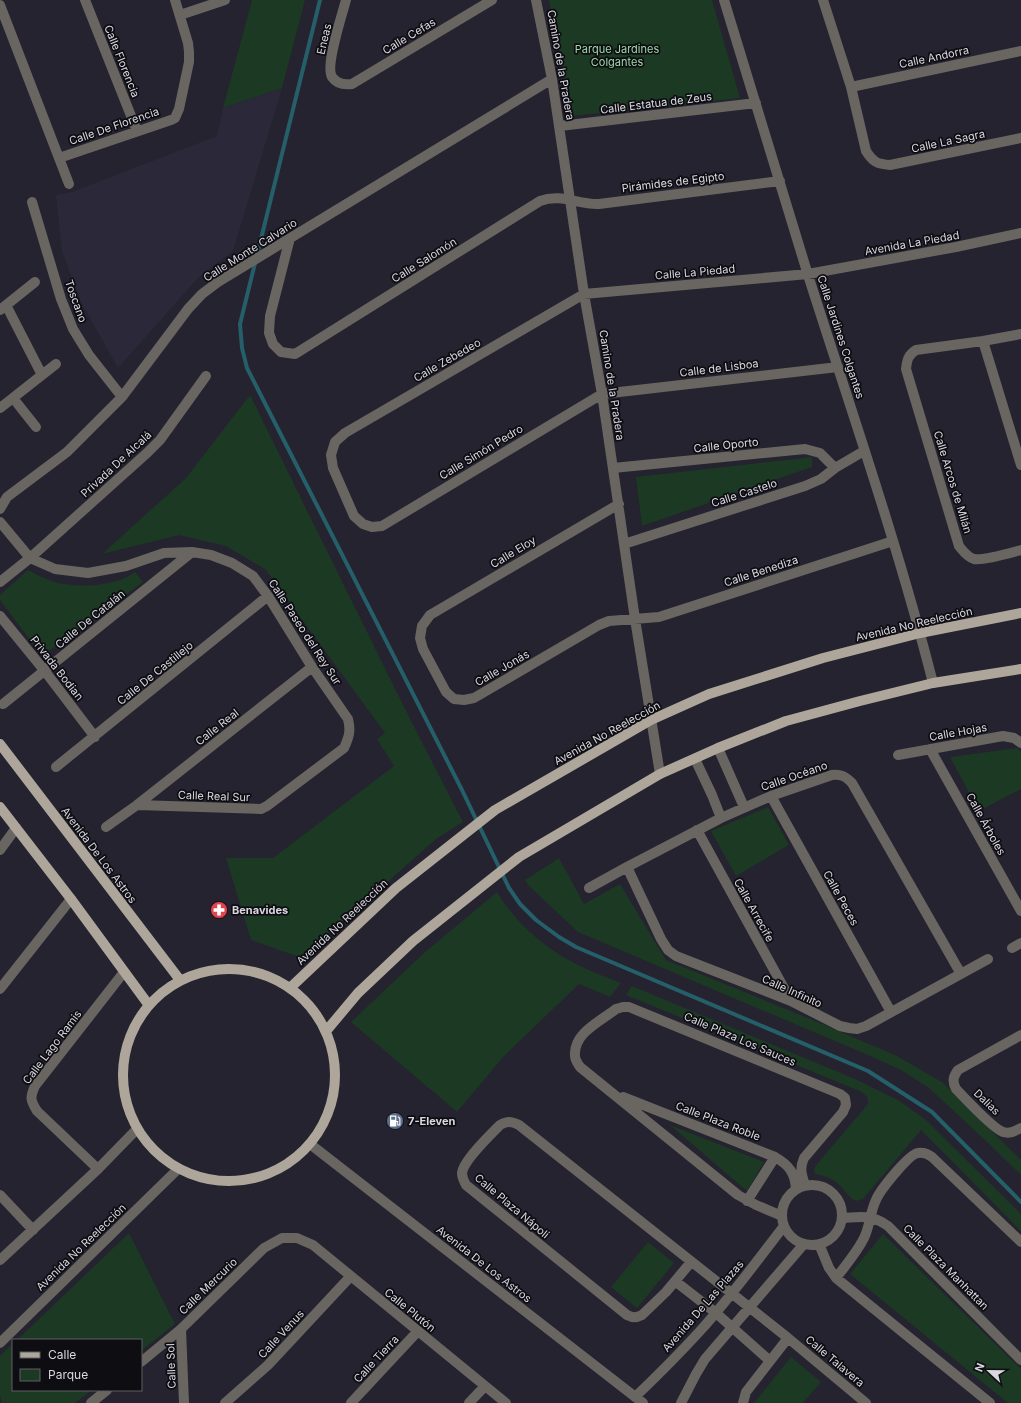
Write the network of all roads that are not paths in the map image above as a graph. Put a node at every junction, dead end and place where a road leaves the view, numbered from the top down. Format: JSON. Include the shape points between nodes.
{"nodes":[{"id":1,"x":85,"y":0,"type":"edge"},
{"id":2,"x":175,"y":0,"type":"edge"},
{"id":3,"x":225,"y":0,"type":"edge"},
{"id":4,"x":346,"y":0,"type":"edge"},
{"id":5,"x":492,"y":0,"type":"edge"},
{"id":6,"x":536,"y":0,"type":"edge"},
{"id":7,"x":724,"y":0,"type":"edge"},
{"id":8,"x":825,"y":0,"type":"edge"},
{"id":9,"x":0,"y":4,"type":"edge"},
{"id":10,"x":180,"y":15,"type":"junction"},
{"id":11,"x":1021,"y":51,"type":"edge"},
{"id":12,"x":552,"y":79,"type":"junction"},
{"id":13,"x":337,"y":82,"type":"joint"},
{"id":14,"x":851,"y":87,"type":"junction"},
{"id":15,"x":756,"y":103,"type":"junction"},
{"id":16,"x":560,"y":126,"type":"junction"},
{"id":17,"x":137,"y":131,"type":"junction"},
{"id":18,"x":1021,"y":138,"type":"edge"},
{"id":19,"x":59,"y":158,"type":"junction"},
{"id":20,"x":780,"y":181,"type":"junction"},
{"id":21,"x":69,"y":184,"type":"dead end"},
{"id":22,"x":570,"y":200,"type":"junction"},
{"id":23,"x":32,"y":202,"type":"dead end"},
{"id":24,"x":1021,"y":233,"type":"edge"},
{"id":25,"x":290,"y":238,"type":"junction"},
{"id":26,"x":808,"y":274,"type":"junction"},
{"id":27,"x":35,"y":282,"type":"dead end"},
{"id":28,"x":584,"y":294,"type":"junction"},
{"id":29,"x":3,"y":308,"type":"edge"},
{"id":30,"x":1021,"y":334,"type":"edge"},
{"id":31,"x":983,"y":341,"type":"junction"},
{"id":32,"x":56,"y":364,"type":"dead end"},
{"id":33,"x":838,"y":366,"type":"junction"},
{"id":34,"x":42,"y":375,"type":"junction"},
{"id":35,"x":206,"y":376,"type":"dead end"},
{"id":36,"x":602,"y":394,"type":"junction"},
{"id":37,"x":122,"y":397,"type":"junction"},
{"id":38,"x":13,"y":398,"type":"junction"},
{"id":39,"x":0,"y":408,"type":"edge"},
{"id":40,"x":36,"y":427,"type":"dead end"},
{"id":41,"x":864,"y":451,"type":"junction"},
{"id":42,"x":1021,"y":465,"type":"edge"},
{"id":43,"x":613,"y":468,"type":"junction"},
{"id":44,"x":835,"y":468,"type":"junction"},
{"id":45,"x":4,"y":498,"type":"edge"},
{"id":46,"x":618,"y":504,"type":"junction"},
{"id":47,"x":0,"y":509,"type":"edge"},
{"id":48,"x":0,"y":522,"type":"edge"},
{"id":49,"x":372,"y":527,"type":"joint"},
{"id":50,"x":893,"y":541,"type":"junction"},
{"id":51,"x":624,"y":544,"type":"junction"},
{"id":52,"x":1021,"y":550,"type":"edge"},
{"id":53,"x":192,"y":552,"type":"junction"},
{"id":54,"x":30,"y":558,"type":"junction"},
{"id":55,"x":0,"y":582,"type":"edge"},
{"id":56,"x":268,"y":596,"type":"junction"},
{"id":57,"x":1021,"y":613,"type":"edge"},
{"id":58,"x":0,"y":616,"type":"edge"},
{"id":59,"x":635,"y":619,"type":"junction"},
{"id":60,"x":422,"y":626,"type":"joint"},
{"id":61,"x":920,"y":633,"type":"junction"},
{"id":62,"x":312,"y":667,"type":"junction"},
{"id":63,"x":1021,"y":669,"type":"edge"},
{"id":64,"x":44,"y":670,"type":"junction"},
{"id":65,"x":933,"y":682,"type":"junction"},
{"id":66,"x":4,"y":704,"type":"dead end"},
{"id":67,"x":651,"y":720,"type":"junction"},
{"id":68,"x":95,"y":737,"type":"junction"},
{"id":69,"x":349,"y":738,"type":"joint"},
{"id":70,"x":1021,"y":743,"type":"edge"},
{"id":71,"x":0,"y":744,"type":"edge"},
{"id":72,"x":718,"y":748,"type":"junction"},
{"id":73,"x":930,"y":749,"type":"junction"},
{"id":74,"x":898,"y":755,"type":"dead end"},
{"id":75,"x":695,"y":759,"type":"junction"},
{"id":76,"x":56,"y":767,"type":"dead end"},
{"id":77,"x":660,"y":774,"type":"junction"},
{"id":78,"x":771,"y":796,"type":"junction"},
{"id":79,"x":137,"y":806,"type":"junction"},
{"id":80,"x":0,"y":807,"type":"edge"},
{"id":81,"x":744,"y":807,"type":"junction"},
{"id":82,"x":721,"y":818,"type":"junction"},
{"id":83,"x":106,"y":827,"type":"dead end"},
{"id":84,"x":16,"y":828,"type":"junction"},
{"id":85,"x":697,"y":830,"type":"junction"},
{"id":86,"x":0,"y":850,"type":"edge"},
{"id":87,"x":627,"y":867,"type":"junction"},
{"id":88,"x":589,"y":888,"type":"dead end"},
{"id":89,"x":71,"y":899,"type":"junction"},
{"id":90,"x":1021,"y":911,"type":"edge"},
{"id":91,"x":988,"y":959,"type":"dead end"},
{"id":92,"x":124,"y":972,"type":"junction"},
{"id":93,"x":961,"y":974,"type":"junction"},
{"id":94,"x":180,"y":980,"type":"junction"},
{"id":95,"x":290,"y":988,"type":"junction"},
{"id":96,"x":0,"y":989,"type":"edge"},
{"id":97,"x":791,"y":1001,"type":"junction"},
{"id":98,"x":148,"y":1004,"type":"junction"},
{"id":99,"x":623,"y":1007,"type":"joint"},
{"id":100,"x":891,"y":1012,"type":"junction"},
{"id":101,"x":327,"y":1030,"type":"junction"},
{"id":102,"x":1021,"y":1035,"type":"edge"},
{"id":103,"x":613,"y":1093,"type":"junction"},
{"id":104,"x":1021,"y":1128,"type":"edge"},
{"id":105,"x":136,"y":1130,"type":"junction"},
{"id":106,"x":310,"y":1144,"type":"junction"},
{"id":107,"x":776,"y":1156,"type":"junction"},
{"id":108,"x":98,"y":1169,"type":"junction"},
{"id":109,"x":178,"y":1169,"type":"junction"},
{"id":110,"x":800,"y":1187,"type":"junction"},
{"id":111,"x":0,"y":1195,"type":"edge"},
{"id":112,"x":747,"y":1201,"type":"junction"},
{"id":113,"x":870,"y":1217,"type":"junction"},
{"id":114,"x":842,"y":1218,"type":"junction"},
{"id":115,"x":783,"y":1221,"type":"junction"},
{"id":116,"x":33,"y":1230,"type":"junction"},
{"id":117,"x":297,"y":1238,"type":"joint"},
{"id":118,"x":1021,"y":1242,"type":"edge"},
{"id":119,"x":804,"y":1244,"type":"junction"},
{"id":120,"x":819,"y":1244,"type":"junction"},
{"id":121,"x":0,"y":1260,"type":"edge"},
{"id":122,"x":691,"y":1262,"type":"junction"},
{"id":123,"x":350,"y":1277,"type":"junction"},
{"id":124,"x":836,"y":1278,"type":"junction"},
{"id":125,"x":675,"y":1281,"type":"junction"},
{"id":126,"x":732,"y":1294,"type":"junction"},
{"id":127,"x":750,"y":1308,"type":"junction"},
{"id":128,"x":716,"y":1313,"type":"junction"},
{"id":129,"x":733,"y":1328,"type":"junction"},
{"id":130,"x":181,"y":1329,"type":"junction"},
{"id":131,"x":418,"y":1331,"type":"junction"},
{"id":132,"x":788,"y":1338,"type":"junction"},
{"id":133,"x":0,"y":1343,"type":"edge"},
{"id":134,"x":1021,"y":1360,"type":"edge"},
{"id":135,"x":142,"y":1361,"type":"edge"},
{"id":136,"x":770,"y":1361,"type":"junction"},
{"id":137,"x":485,"y":1386,"type":"junction"},
{"id":138,"x":106,"y":1391,"type":"edge"},
{"id":139,"x":639,"y":1400,"type":"edge"},
{"id":140,"x":91,"y":1403,"type":"edge"},
{"id":141,"x":184,"y":1403,"type":"edge"},
{"id":142,"x":225,"y":1403,"type":"edge"},
{"id":143,"x":351,"y":1403,"type":"edge"},
{"id":144,"x":469,"y":1403,"type":"edge"},
{"id":145,"x":506,"y":1403,"type":"edge"},
{"id":146,"x":681,"y":1403,"type":"edge"},
{"id":147,"x":743,"y":1403,"type":"edge"},
{"id":148,"x":866,"y":1403,"type":"edge"},
{"id":149,"x":990,"y":1403,"type":"edge"}],
"edges":[{"from":1,"to":17,"type":"street","name":"Calle Florencia"},
{"from":2,"to":10,"type":"street","name":"Calle De Florencia"},
{"from":3,"to":10,"type":"street"},
{"from":4,"to":13,"type":"street","name":"Eneas","via":[[330,69],[332,77]]},
{"from":5,"to":13,"type":"street","name":"Calle Cefas","via":[[352,84],[344,85]]},
{"from":6,"to":12,"type":"street","name":"Camino de la Pradera"},
{"from":7,"to":15,"type":"street","name":"Calle Jardines Colgantes"},
{"from":8,"to":14,"type":"street"},
{"from":9,"to":19,"type":"street","name":"Calle De Florencia"},
{"from":10,"to":17,"type":"street","name":"Calle De Florencia","via":[[189,52],[180,109],[175,118]]},
{"from":11,"to":14,"type":"street","name":"Calle Andorra"},
{"from":12,"to":16,"type":"street","name":"Camino de la Pradera"},
{"from":12,"to":25,"type":"street","name":"Calle Monte Calvario"},
{"from":14,"to":18,"type":"street","name":"Calle La Sagra","via":[[866,151],[872,160],[880,164],[890,165]]},
{"from":15,"to":16,"type":"street","name":"Calle Estatua de Zeus"},
{"from":15,"to":20,"type":"street","name":"Calle Jardines Colgantes"},
{"from":16,"to":22,"type":"street","name":"Camino de la Pradera"},
{"from":17,"to":19,"type":"street","name":"Calle De Florencia"},
{"from":19,"to":21,"type":"street","name":"Calle De Florencia"},
{"from":20,"to":22,"type":"street","name":"Pirámides de Egipto","via":[[591,205]]},
{"from":20,"to":26,"type":"street","name":"Calle Jardines Colgantes"},
{"from":22,"to":25,"type":"street","name":"Calle Salomón","via":[[549,198],[540,201],[295,354],[281,352],[273,344],[269,332],[270,316]]},
{"from":22,"to":28,"type":"street","name":"Camino de la Pradera"},
{"from":23,"to":37,"type":"street","name":"Toscano","via":[[61,299],[73,329],[89,355]]},
{"from":24,"to":26,"type":"street","name":"Avenida La Piedad"},
{"from":25,"to":37,"type":"street","name":"Calle Monte Calvario","via":[[202,294]]},
{"from":26,"to":28,"type":"street","name":"Calle La Piedad"},
{"from":26,"to":33,"type":"street","name":"Calle Jardines Colgantes"},
{"from":27,"to":29,"type":"street"},
{"from":28,"to":36,"type":"street","name":"Camino de la Pradera"},
{"from":28,"to":49,"type":"street","name":"Calle Zebedeo","via":[[345,433],[335,442],[331,455],[333,468],[354,516],[363,524]]},
{"from":29,"to":34,"type":"street"},
{"from":30,"to":31,"type":"street"},
{"from":31,"to":42,"type":"street"},
{"from":31,"to":52,"type":"street","name":"Calle Arcos de Milán","via":[[916,350],[907,360],[906,369],[959,546],[966,555],[974,559]]},
{"from":32,"to":34,"type":"street"},
{"from":33,"to":36,"type":"street","name":"Calle de Lisboa"},
{"from":33,"to":41,"type":"street","name":"Calle Jardines Colgantes"},
{"from":34,"to":38,"type":"street"},
{"from":35,"to":54,"type":"street","name":"Privada De Alcalá","via":[[160,440]]},
{"from":36,"to":43,"type":"street","name":"Camino de la Pradera"},
{"from":36,"to":49,"type":"street","name":"Calle Simón Pedro","via":[[382,526]]},
{"from":37,"to":45,"type":"street","name":"Calle Monte Calvario","via":[[67,452]]},
{"from":38,"to":39,"type":"street"},
{"from":38,"to":40,"type":"street"},
{"from":41,"to":44,"type":"street","name":"Calle Castelo"},
{"from":41,"to":50,"type":"street","name":"Calle Jardines Colgantes"},
{"from":43,"to":44,"type":"street","name":"Calle Oporto","via":[[805,449],[820,453]]},
{"from":43,"to":46,"type":"street","name":"Camino de la Pradera"},
{"from":44,"to":51,"type":"street","name":"Calle Castelo","via":[[821,479],[805,486]]},
{"from":45,"to":47,"type":"street","name":"Calle Monte Calvario"},
{"from":46,"to":51,"type":"street","name":"Camino de la Pradera"},
{"from":46,"to":60,"type":"street","name":"Calle Eloy","via":[[430,615]]},
{"from":48,"to":54,"type":"street","name":"Calle Paseo del Rey Sur"},
{"from":50,"to":59,"type":"street","name":"Calle Benediza","via":[[663,616]]},
{"from":50,"to":61,"type":"street","name":"Calle Jardines Colgantes"},
{"from":51,"to":59,"type":"street","name":"Camino de la Pradera"},
{"from":53,"to":54,"type":"street","name":"Calle Paseo del Rey Sur","via":[[164,553],[126,566],[88,573],[55,569]]},
{"from":53,"to":56,"type":"street","name":"Calle Paseo del Rey Sur","via":[[211,555],[232,563],[253,576]]},
{"from":53,"to":64,"type":"street","name":"Calle De Catalán"},
{"from":54,"to":55,"type":"street","name":"Privada De Alcalá"},
{"from":56,"to":62,"type":"street","name":"Calle Paseo del Rey Sur"},
{"from":56,"to":68,"type":"street","name":"Calle De Castillejo"},
{"from":57,"to":61,"type":"main road","name":"Avenida No Reelección"},
{"from":58,"to":64,"type":"street","name":"Privada Bodian"},
{"from":59,"to":60,"type":"street","name":"Calle Jonás","via":[[609,621],[599,625],[474,698],[464,700],[454,699],[446,692],[423,649],[420,638]]},
{"from":59,"to":67,"type":"street","name":"Camino de la Pradera"},
{"from":61,"to":65,"type":"street","name":"Calle Jardines Colgantes"},
{"from":61,"to":67,"type":"main road","name":"Avenida No Reelección","via":[[823,658],[717,692]]},
{"from":62,"to":69,"type":"street","name":"Calle Paseo del Rey Sur","via":[[348,719]]},
{"from":62,"to":79,"type":"street","name":"Calle Real"},
{"from":63,"to":65,"type":"main road"},
{"from":64,"to":66,"type":"street","name":"Calle De Catalán"},
{"from":64,"to":68,"type":"street","name":"Privada Bodian"},
{"from":65,"to":72,"type":"main road","via":[[786,721]]},
{"from":67,"to":77,"type":"street","name":"Camino de la Pradera"},
{"from":67,"to":95,"type":"main road","name":"Avenida No Reelección","via":[[495,810],[396,888]]},
{"from":68,"to":76,"type":"street","name":"Calle De Castillejo"},
{"from":69,"to":79,"type":"street","name":"Calle Real Sur","via":[[344,748],[261,809]]},
{"from":70,"to":73,"type":"street","name":"Calle Hojas","via":[[1014,738],[1003,736]]},
{"from":71,"to":94,"type":"main road","name":"Avenida De Los Astros"},
{"from":72,"to":75,"type":"main road"},
{"from":72,"to":81,"type":"street"},
{"from":73,"to":74,"type":"street","name":"Calle Hojas"},
{"from":73,"to":90,"type":"street","name":"Calle Árboles"},
{"from":75,"to":77,"type":"main road"},
{"from":75,"to":82,"type":"street"},
{"from":77,"to":101,"type":"main road","via":[[518,857],[413,941],[358,993]]},
{"from":78,"to":81,"type":"street","name":"Calle Océano"},
{"from":78,"to":93,"type":"street","name":"Calle Océano","via":[[832,775],[840,774],[852,783]]},
{"from":78,"to":100,"type":"street","name":"Calle Peces"},
{"from":79,"to":83,"type":"street"},
{"from":80,"to":84,"type":"main road"},
{"from":81,"to":82,"type":"street","name":"Calle Océano"},
{"from":82,"to":85,"type":"street","name":"Calle Océano"},
{"from":84,"to":86,"type":"street"},
{"from":84,"to":89,"type":"main road"},
{"from":85,"to":87,"type":"street","name":"Calle Océano"},
{"from":85,"to":97,"type":"street","name":"Calle Arrecife"},
{"from":87,"to":88,"type":"street","name":"Calle Océano"},
{"from":87,"to":97,"type":"street","name":"Calle Infinito","via":[[668,950],[688,962]]},
{"from":89,"to":92,"type":"main road"},
{"from":89,"to":96,"type":"street"},
{"from":91,"to":93,"type":"street","name":"Calle Infinito"},
{"from":92,"to":98,"type":"main road"},
{"from":92,"to":108,"type":"street","name":"Calle Lago Ramis","via":[[35,1086],[31,1095],[32,1104],[37,1111]]},
{"from":93,"to":100,"type":"street","name":"Calle Infinito"},
{"from":94,"to":95,"type":"main road","via":[[207,971],[236,969],[264,975]]},
{"from":94,"to":98,"type":"main road","via":[[162,990]]},
{"from":95,"to":101,"type":"main road","via":[[311,1007]]},
{"from":97,"to":100,"type":"street","name":"Calle Infinito","via":[[840,1026],[857,1029]]},
{"from":98,"to":105,"type":"main road","via":[[130,1034],[122,1066],[126,1102]]},
{"from":99,"to":103,"type":"street","name":"Calle Plaza Roble","via":[[616,1009],[582,1034],[576,1045],[575,1057],[580,1067]]},
{"from":99,"to":110,"type":"street","name":"Calle Plaza Los Sauces","via":[[658,1018],[845,1098],[844,1112],[804,1158],[800,1169]]},
{"from":101,"to":106,"type":"main road","via":[[336,1060],[335,1091],[326,1121]]},
{"from":102,"to":104,"type":"street","name":"Dalias","via":[[958,1070],[953,1083],[997,1129],[1008,1133]]},
{"from":103,"to":107,"type":"street","name":"Calle Plaza Roble"},
{"from":103,"to":112,"type":"street","name":"Calle Plaza Roble"},
{"from":105,"to":108,"type":"street"},
{"from":105,"to":109,"type":"main road","via":[[146,1146],[161,1160]]},
{"from":106,"to":109,"type":"main road","via":[[284,1166],[256,1177],[221,1180]]},
{"from":106,"to":139,"type":"street","name":"Avenida De Los Astros"},
{"from":107,"to":110,"type":"street","name":"Calle Plaza Roble","via":[[786,1163]]},
{"from":107,"to":112,"type":"street"},
{"from":108,"to":116,"type":"street"},
{"from":109,"to":133,"type":"street","name":"Avenida No Reelección"},
{"from":110,"to":114,"type":"street","via":[[815,1184],[832,1192],[842,1208]]},
{"from":110,"to":115,"type":"street","via":[[788,1196]]},
{"from":111,"to":116,"type":"street"},
{"from":112,"to":115,"type":"street","name":"Calle Plaza Roble"},
{"from":113,"to":114,"type":"street","name":"Calle Plaza Manhattan"},
{"from":113,"to":118,"type":"street","via":[[876,1198],[909,1157],[925,1153]]},
{"from":113,"to":124,"type":"street","via":[[861,1245]]},
{"from":113,"to":134,"type":"street","name":"Calle Plaza Manhattan","via":[[888,1226]]},
{"from":114,"to":120,"type":"street","via":[[836,1234]]},
{"from":115,"to":119,"type":"street","via":[[790,1235]]},
{"from":115,"to":126,"type":"street","name":"Avenida De Las Plazas"},
{"from":116,"to":121,"type":"street"},
{"from":117,"to":123,"type":"street","name":"Calle Plutón","via":[[314,1245]]},
{"from":117,"to":130,"type":"street","name":"Calle Mercurio","via":[[282,1238],[264,1248]]},
{"from":119,"to":120,"type":"street"},
{"from":119,"to":127,"type":"street"},
{"from":120,"to":124,"type":"street"},
{"from":122,"to":125,"type":"street","name":"Calle Plaza Nápoli"},
{"from":122,"to":125,"type":"street","name":"Calle Plaza Nápoli","via":[[519,1124],[506,1121],[500,1124],[466,1163],[462,1179],[466,1185],[627,1315],[638,1318]]},
{"from":122,"to":126,"type":"street","name":"Calle Plaza Nápoli"},
{"from":123,"to":131,"type":"street","name":"Calle Plutón"},
{"from":123,"to":142,"type":"street","name":"Calle Venus","via":[[268,1365]]},
{"from":124,"to":149,"type":"street"},
{"from":125,"to":128,"type":"street"},
{"from":126,"to":127,"type":"street","name":"Calle Talavera"},
{"from":126,"to":128,"type":"street","name":"Avenida De Las Plazas"},
{"from":127,"to":129,"type":"street"},
{"from":127,"to":132,"type":"street","name":"Calle Talavera"},
{"from":128,"to":129,"type":"street"},
{"from":128,"to":139,"type":"street","name":"Avenida De Las Plazas"},
{"from":129,"to":136,"type":"street"},
{"from":129,"to":146,"type":"street","via":[[705,1359]]},
{"from":130,"to":135,"type":"street","name":"Calle Mercurio"},
{"from":130,"to":141,"type":"street","name":"Calle Sol"},
{"from":131,"to":137,"type":"street","name":"Calle Plutón"},
{"from":131,"to":143,"type":"street","name":"Calle Tierra"},
{"from":132,"to":136,"type":"street","name":"Calle Talavera"},
{"from":132,"to":148,"type":"street","name":"Calle Talavera"},
{"from":136,"to":147,"type":"street","name":"Calle Talavera","via":[[746,1392]]},
{"from":137,"to":144,"type":"street"},
{"from":137,"to":145,"type":"street","name":"Calle Plutón"},
{"from":138,"to":140,"type":"street"}]}
